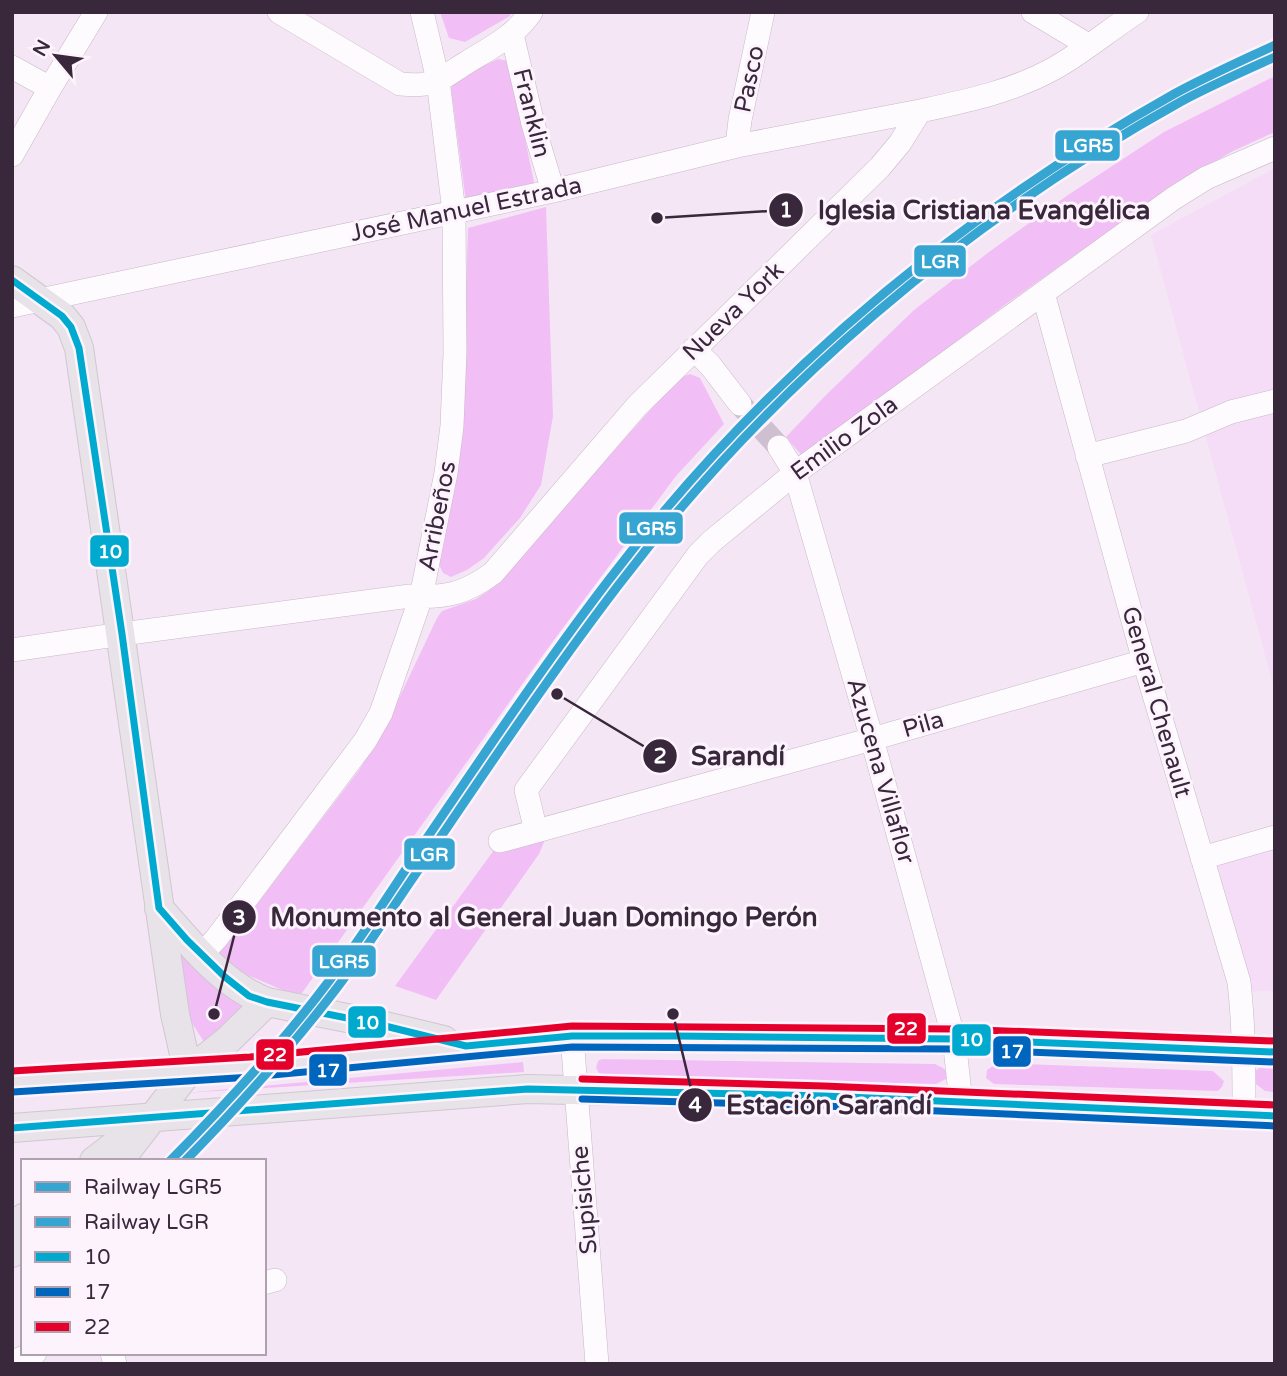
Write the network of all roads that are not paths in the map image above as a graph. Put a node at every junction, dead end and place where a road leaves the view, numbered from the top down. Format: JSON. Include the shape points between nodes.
{"nodes":[{"id":1,"x":96,"y":12,"type":"edge"},
{"id":2,"x":279,"y":12,"type":"edge"},
{"id":3,"x":422,"y":12,"type":"edge"},
{"id":4,"x":531,"y":12,"type":"edge"},
{"id":5,"x":763,"y":12,"type":"edge"},
{"id":6,"x":1033,"y":12,"type":"edge"},
{"id":7,"x":1138,"y":12,"type":"edge"},
{"id":8,"x":512,"y":34,"type":"junction"},
{"id":9,"x":1088,"y":45,"type":"junction"},
{"id":10,"x":12,"y":67,"type":"edge"},
{"id":11,"x":438,"y":80,"type":"junction"},
{"id":12,"x":50,"y":88,"type":"junction"},
{"id":13,"x":920,"y":111,"type":"junction"},
{"id":14,"x":737,"y":146,"type":"junction"},
{"id":15,"x":1275,"y":148,"type":"edge"},
{"id":16,"x":12,"y":155,"type":"edge"},
{"id":17,"x":553,"y":191,"type":"junction"},
{"id":18,"x":454,"y":212,"type":"junction"},
{"id":19,"x":12,"y":280,"type":"edge"},
{"id":20,"x":1043,"y":293,"type":"junction"},
{"id":21,"x":42,"y":300,"type":"junction"},
{"id":22,"x":12,"y":306,"type":"edge"},
{"id":23,"x":694,"y":349,"type":"junction"},
{"id":24,"x":1275,"y":401,"type":"edge"},
{"id":25,"x":740,"y":404,"type":"tunnel mouth"},
{"id":26,"x":779,"y":447,"type":"tunnel mouth"},
{"id":27,"x":1087,"y":456,"type":"junction"},
{"id":28,"x":795,"y":473,"type":"junction"},
{"id":29,"x":421,"y":597,"type":"junction"},
{"id":30,"x":121,"y":634,"type":"junction"},
{"id":31,"x":12,"y":650,"type":"edge"},
{"id":32,"x":1144,"y":661,"type":"junction"},
{"id":33,"x":872,"y":738,"type":"junction"},
{"id":34,"x":536,"y":831,"type":"junction"},
{"id":35,"x":1275,"y":837,"type":"edge"},
{"id":36,"x":500,"y":841,"type":"dead end"},
{"id":37,"x":1202,"y":858,"type":"junction"},
{"id":38,"x":159,"y":908,"type":"junction"},
{"id":39,"x":201,"y":955,"type":"junction"},
{"id":40,"x":267,"y":1002,"type":"junction"},
{"id":41,"x":572,"y":1036,"type":"junction"},
{"id":42,"x":954,"y":1039,"type":"junction"},
{"id":43,"x":466,"y":1046,"type":"junction"},
{"id":44,"x":1244,"y":1051,"type":"junction"},
{"id":45,"x":1275,"y":1052,"type":"edge"},
{"id":46,"x":188,"y":1072,"type":"junction"},
{"id":47,"x":12,"y":1082,"type":"edge"},
{"id":48,"x":575,"y":1089,"type":"junction"},
{"id":49,"x":961,"y":1102,"type":"junction"},
{"id":50,"x":1244,"y":1114,"type":"junction"},
{"id":51,"x":153,"y":1116,"type":"junction"},
{"id":52,"x":1275,"y":1116,"type":"edge"},
{"id":53,"x":12,"y":1128,"type":"edge"},
{"id":54,"x":97,"y":1159,"type":"edge"},
{"id":55,"x":121,"y":1159,"type":"edge"},
{"id":56,"x":30,"y":1355,"type":"edge"},
{"id":57,"x":12,"y":1362,"type":"edge"},
{"id":58,"x":597,"y":1364,"type":"edge"}],
"edges":[{"from":1,"to":12,"type":"street"},
{"from":2,"to":11,"type":"street","via":[[400,84]]},
{"from":3,"to":11,"type":"street","name":"Arribeños"},
{"from":4,"to":8,"type":"street"},
{"from":5,"to":14,"type":"street","name":"Pasco"},
{"from":6,"to":9,"type":"street"},
{"from":7,"to":9,"type":"street"},
{"from":8,"to":11,"type":"street"},
{"from":8,"to":17,"type":"street","name":"Franklin"},
{"from":9,"to":13,"type":"street","via":[[1048,72],[995,94]]},
{"from":10,"to":12,"type":"street"},
{"from":11,"to":18,"type":"street","name":"Arribeños"},
{"from":12,"to":16,"type":"street"},
{"from":13,"to":14,"type":"street","name":"José Manuel Estrada"},
{"from":13,"to":23,"type":"street","name":"Nueva York","via":[[880,167]]},
{"from":14,"to":17,"type":"street","name":"José Manuel Estrada"},
{"from":15,"to":20,"type":"street","name":"Emilio Zola","via":[[1192,186]]},
{"from":17,"to":18,"type":"street","name":"José Manuel Estrada"},
{"from":18,"to":21,"type":"street","name":"José Manuel Estrada"},
{"from":18,"to":29,"type":"street","name":"Arribeños","via":[[455,392],[450,450]]},
{"from":19,"to":21,"type":"main road"},
{"from":20,"to":27,"type":"street","name":"General Chenault"},
{"from":20,"to":28,"type":"street","name":"Emilio Zola"},
{"from":21,"to":22,"type":"street","name":"José Manuel Estrada"},
{"from":21,"to":30,"type":"main road","via":[[71,327],[79,348]]},
{"from":23,"to":25,"type":"street"},
{"from":23,"to":29,"type":"street","name":"Nueva York","via":[[614,431],[493,573],[458,593]]},
{"from":24,"to":27,"type":"street","via":[[1231,412],[1186,431]]},
{"from":26,"to":28,"type":"street","name":"Azucena Villaflor"},
{"from":27,"to":32,"type":"street","name":"General Chenault"},
{"from":28,"to":33,"type":"street","name":"Azucena Villaflor"},
{"from":28,"to":34,"type":"street","name":"Emilio Zola","via":[[698,555],[526,790]]},
{"from":29,"to":30,"type":"street","name":"Nueva York"},
{"from":29,"to":39,"type":"street","name":"Arribeños","via":[[381,713],[365,741]]},
{"from":30,"to":31,"type":"street","name":"Nueva York"},
{"from":30,"to":38,"type":"main road"},
{"from":32,"to":33,"type":"street","name":"Pila"},
{"from":32,"to":37,"type":"street","name":"General Chenault"},
{"from":33,"to":34,"type":"street","name":"Pila"},
{"from":33,"to":42,"type":"street","name":"Azucena Villaflor"},
{"from":34,"to":36,"type":"street","name":"Pila"},
{"from":35,"to":37,"type":"street"},
{"from":37,"to":44,"type":"street","name":"General Chenault","via":[[1239,982]]},
{"from":38,"to":39,"type":"main road"},
{"from":38,"to":46,"type":"main road"},
{"from":39,"to":40,"type":"main road","via":[[249,996]]},
{"from":40,"to":43,"type":"main road"},
{"from":40,"to":46,"type":"main road"},
{"from":41,"to":42,"type":"main road"},
{"from":41,"to":43,"type":"main road"},
{"from":41,"to":48,"type":"street","name":"Supisiche"},
{"from":42,"to":44,"type":"main road"},
{"from":42,"to":49,"type":"street","name":"Azucena Villaflor"},
{"from":43,"to":46,"type":"main road"},
{"from":44,"to":45,"type":"main road"},
{"from":44,"to":50,"type":"street","name":"General Chenault"},
{"from":46,"to":47,"type":"main road"},
{"from":46,"to":51,"type":"main road"},
{"from":48,"to":49,"type":"main road"},
{"from":48,"to":51,"type":"main road"},
{"from":48,"to":58,"type":"street","name":"Supisiche"},
{"from":49,"to":50,"type":"main road"},
{"from":50,"to":52,"type":"main road"},
{"from":51,"to":53,"type":"main road"},
{"from":51,"to":54,"type":"main road"},
{"from":51,"to":55,"type":"main road"},
{"from":56,"to":57,"type":"street"}]}
